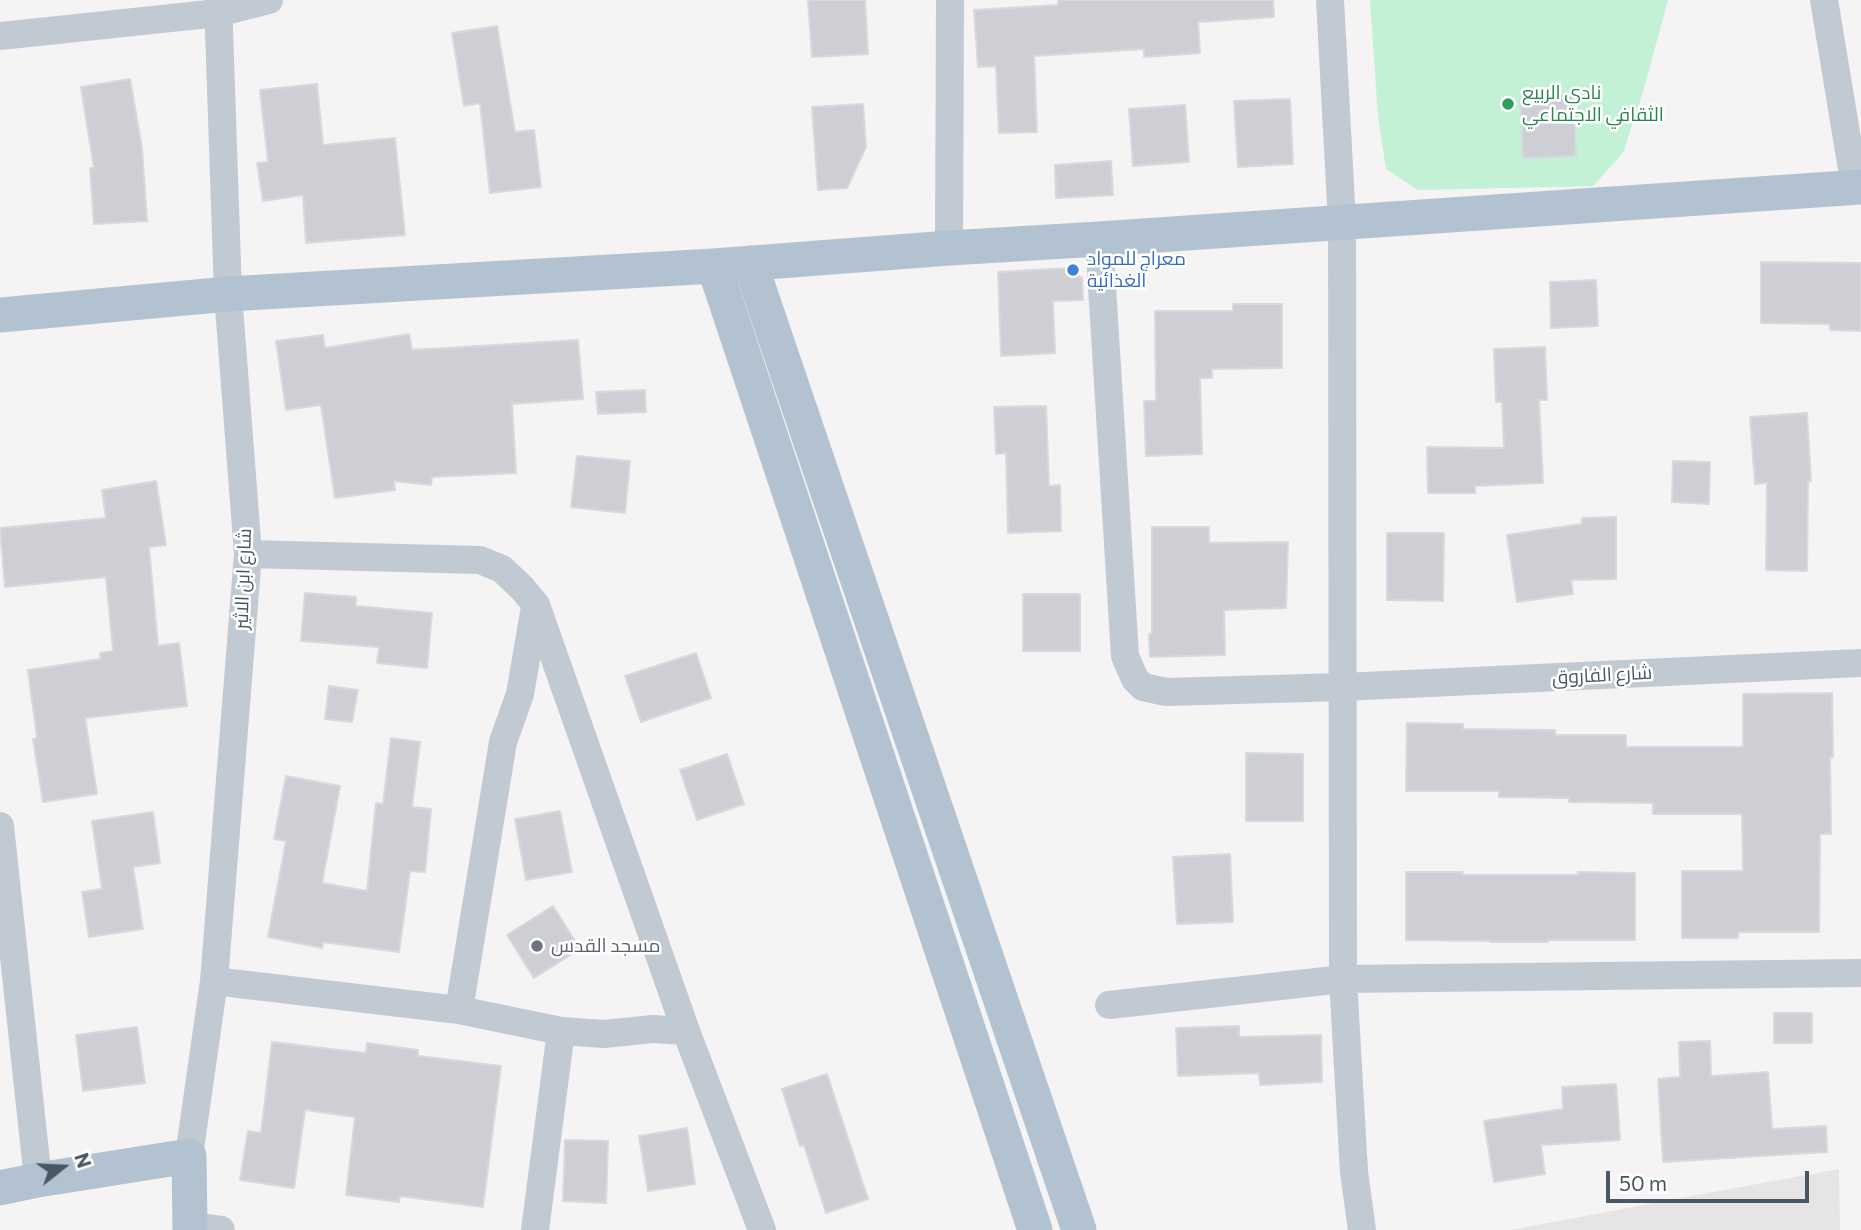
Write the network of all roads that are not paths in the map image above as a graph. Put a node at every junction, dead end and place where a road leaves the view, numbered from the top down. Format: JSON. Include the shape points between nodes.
{"nodes":[{"id":1,"x":269,"y":0,"type":"edge"},
{"id":2,"x":950,"y":0,"type":"edge"},
{"id":3,"x":1330,"y":0,"type":"edge"},
{"id":4,"x":1824,"y":0,"type":"edge"},
{"id":5,"x":218,"y":7,"type":"edge"},
{"id":6,"x":0,"y":36,"type":"edge"},
{"id":7,"x":1858,"y":187,"type":"edge"},
{"id":8,"x":1342,"y":222,"type":"junction"},
{"id":9,"x":1099,"y":239,"type":"junction"},
{"id":10,"x":949,"y":248,"type":"junction"},
{"id":11,"x":750,"y":263,"type":"junction"},
{"id":12,"x":715,"y":265,"type":"junction"},
{"id":13,"x":228,"y":294,"type":"junction"},
{"id":14,"x":0,"y":315,"type":"edge"},
{"id":15,"x":248,"y":554,"type":"junction"},
{"id":16,"x":536,"y":605,"type":"junction"},
{"id":17,"x":1861,"y":663,"type":"edge"},
{"id":18,"x":1343,"y":687,"type":"junction"},
{"id":19,"x":0,"y":826,"type":"edge"},
{"id":20,"x":5,"y":924,"type":"edge"},
{"id":21,"x":1861,"y":974,"type":"edge"},
{"id":22,"x":1343,"y":979,"type":"junction"},
{"id":23,"x":214,"y":981,"type":"junction"},
{"id":24,"x":1109,"y":1005,"type":"dead end"},
{"id":25,"x":459,"y":1010,"type":"junction"},
{"id":26,"x":561,"y":1031,"type":"junction"},
{"id":27,"x":686,"y":1031,"type":"junction"},
{"id":28,"x":189,"y":1156,"type":"junction"},
{"id":29,"x":38,"y":1180,"type":"junction"},
{"id":30,"x":0,"y":1188,"type":"edge"},
{"id":31,"x":200,"y":1229,"type":"edge"},
{"id":32,"x":536,"y":1230,"type":"edge"},
{"id":33,"x":762,"y":1230,"type":"edge"},
{"id":34,"x":1035,"y":1230,"type":"edge"},
{"id":35,"x":1079,"y":1230,"type":"edge"},
{"id":36,"x":1362,"y":1230,"type":"edge"}],
"edges":[{"from":1,"to":5,"type":"street"},
{"from":2,"to":10,"type":"street"},
{"from":3,"to":8,"type":"street"},
{"from":4,"to":7,"type":"street"},
{"from":5,"to":6,"type":"street"},
{"from":5,"to":13,"type":"street","name":"شارع ابن الاثير"},
{"from":7,"to":8,"type":"main road"},
{"from":8,"to":9,"type":"main road"},
{"from":8,"to":18,"type":"street"},
{"from":9,"to":10,"type":"main road"},
{"from":9,"to":18,"type":"street","name":"شارع الفاروق","via":[[1125,656],[1135,679],[1143,687],[1166,692]]},
{"from":10,"to":11,"type":"main road"},
{"from":11,"to":12,"type":"main road"},
{"from":11,"to":35,"type":"main road"},
{"from":12,"to":13,"type":"main road"},
{"from":12,"to":34,"type":"main road"},
{"from":13,"to":14,"type":"main road"},
{"from":13,"to":15,"type":"street","name":"شارع ابن الاثير"},
{"from":15,"to":16,"type":"street","via":[[480,560],[502,569]]},
{"from":15,"to":23,"type":"street","name":"شارع ابن الاثير"},
{"from":16,"to":25,"type":"street","via":[[520,694],[503,742]]},
{"from":16,"to":27,"type":"street"},
{"from":17,"to":18,"type":"street","name":"شارع الفاروق"},
{"from":18,"to":22,"type":"street"},
{"from":19,"to":20,"type":"street"},
{"from":20,"to":29,"type":"street"},
{"from":21,"to":22,"type":"street"},
{"from":22,"to":24,"type":"street"},
{"from":22,"to":36,"type":"street","via":[[1354,1172]]},
{"from":23,"to":25,"type":"street"},
{"from":23,"to":28,"type":"street","name":"شارع ابن الاثير"},
{"from":25,"to":26,"type":"street"},
{"from":26,"to":27,"type":"street"},
{"from":26,"to":32,"type":"street"},
{"from":27,"to":33,"type":"street"},
{"from":28,"to":29,"type":"main road"},
{"from":28,"to":31,"type":"main road"},
{"from":29,"to":30,"type":"main road"}]}
